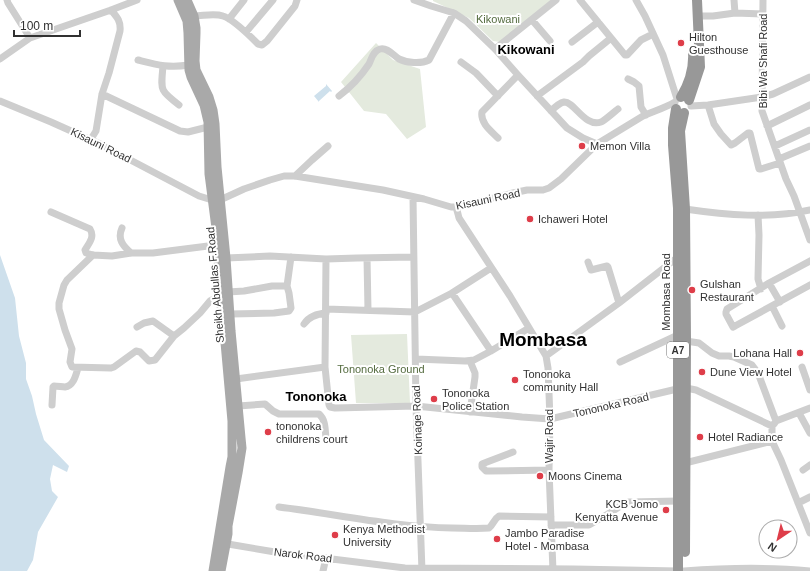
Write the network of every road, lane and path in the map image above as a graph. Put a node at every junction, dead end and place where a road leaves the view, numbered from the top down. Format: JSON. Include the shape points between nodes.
{"nodes":[{"id":1,"x":7,"y":0,"type":"edge"},
{"id":2,"x":137,"y":0,"type":"edge"},
{"id":3,"x":178,"y":0,"type":"edge"},
{"id":4,"x":187,"y":0,"type":"edge"},
{"id":5,"x":244,"y":0,"type":"edge"},
{"id":6,"x":273,"y":0,"type":"edge"},
{"id":7,"x":298,"y":0,"type":"edge"},
{"id":8,"x":414,"y":0,"type":"edge"},
{"id":9,"x":556,"y":0,"type":"edge"},
{"id":10,"x":580,"y":0,"type":"edge"},
{"id":11,"x":636,"y":0,"type":"edge"},
{"id":12,"x":690,"y":0,"type":"edge"},
{"id":13,"x":697,"y":0,"type":"edge"},
{"id":14,"x":734,"y":0,"type":"edge"},
{"id":15,"x":763,"y":0,"type":"edge"},
{"id":16,"x":111,"y":10,"type":"junction"},
{"id":17,"x":454,"y":13,"type":"junction"},
{"id":18,"x":736,"y":13,"type":"junction"},
{"id":19,"x":763,"y":14,"type":"junction"},
{"id":20,"x":194,"y":16,"type":"junction"},
{"id":21,"x":698,"y":16,"type":"junction"},
{"id":22,"x":229,"y":19,"type":"junction"},
{"id":23,"x":532,"y":20,"type":"junction"},
{"id":24,"x":598,"y":22,"type":"junction"},
{"id":25,"x":246,"y":32,"type":"junction"},
{"id":26,"x":654,"y":34,"type":"junction"},
{"id":27,"x":30,"y":38,"type":"junction"},
{"id":28,"x":611,"y":38,"type":"junction"},
{"id":29,"x":550,"y":41,"type":"dead end"},
{"id":30,"x":572,"y":42,"type":"dead end"},
{"id":31,"x":495,"y":49,"type":"junction"},
{"id":32,"x":0,"y":59,"type":"edge"},
{"id":33,"x":138,"y":60,"type":"dead end"},
{"id":34,"x":462,"y":62,"type":"dead end"},
{"id":35,"x":188,"y":65,"type":"junction"},
{"id":36,"x":163,"y":66,"type":"junction"},
{"id":37,"x":518,"y":75,"type":"junction"},
{"id":38,"x":628,"y":79,"type":"dead end"},
{"id":39,"x":809,"y":79,"type":"edge"},
{"id":40,"x":102,"y":94,"type":"junction"},
{"id":41,"x":339,"y":96,"type":"dead end"},
{"id":42,"x":498,"y":96,"type":"junction"},
{"id":43,"x":537,"y":96,"type":"junction"},
{"id":44,"x":762,"y":97,"type":"junction"},
{"id":45,"x":0,"y":101,"type":"edge"},
{"id":46,"x":682,"y":104,"type":"junction"},
{"id":47,"x":179,"y":105,"type":"dead end"},
{"id":48,"x":708,"y":106,"type":"junction"},
{"id":49,"x":810,"y":106,"type":"edge"},
{"id":50,"x":618,"y":109,"type":"dead end"},
{"id":51,"x":551,"y":111,"type":"junction"},
{"id":52,"x":646,"y":115,"type":"junction"},
{"id":53,"x":767,"y":126,"type":"junction"},
{"id":54,"x":208,"y":127,"type":"junction"},
{"id":55,"x":810,"y":130,"type":"edge"},
{"id":56,"x":96,"y":131,"type":"junction"},
{"id":57,"x":498,"y":138,"type":"dead end"},
{"id":58,"x":91,"y":140,"type":"junction"},
{"id":59,"x":100,"y":144,"type":"junction"},
{"id":60,"x":597,"y":144,"type":"junction"},
{"id":61,"x":328,"y":146,"type":"dead end"},
{"id":62,"x":775,"y":146,"type":"junction"},
{"id":63,"x":810,"y":146,"type":"edge"},
{"id":64,"x":779,"y":161,"type":"junction"},
{"id":65,"x":295,"y":176,"type":"junction"},
{"id":66,"x":216,"y":197,"type":"junction"},
{"id":67,"x":413,"y":197,"type":"junction"},
{"id":68,"x":456,"y":207,"type":"junction"},
{"id":69,"x":685,"y":209,"type":"junction"},
{"id":70,"x":810,"y":210,"type":"edge"},
{"id":71,"x":51,"y":212,"type":"dead end"},
{"id":72,"x":800,"y":212,"type":"junction"},
{"id":73,"x":758,"y":215,"type":"junction"},
{"id":74,"x":122,"y":228,"type":"dead end"},
{"id":75,"x":810,"y":240,"type":"edge"},
{"id":76,"x":216,"y":246,"type":"junction"},
{"id":77,"x":131,"y":253,"type":"junction"},
{"id":78,"x":93,"y":255,"type":"junction"},
{"id":79,"x":413,"y":257,"type":"junction"},
{"id":80,"x":678,"y":257,"type":"junction"},
{"id":81,"x":226,"y":258,"type":"junction"},
{"id":82,"x":291,"y":258,"type":"junction"},
{"id":83,"x":367,"y":258,"type":"junction"},
{"id":84,"x":326,"y":259,"type":"junction"},
{"id":85,"x":810,"y":261,"type":"edge"},
{"id":86,"x":588,"y":262,"type":"dead end"},
{"id":87,"x":491,"y":268,"type":"junction"},
{"id":88,"x":770,"y":283,"type":"junction"},
{"id":89,"x":810,"y":285,"type":"edge"},
{"id":90,"x":287,"y":286,"type":"junction"},
{"id":91,"x":761,"y":289,"type":"junction"},
{"id":92,"x":452,"y":293,"type":"junction"},
{"id":93,"x":224,"y":294,"type":"junction"},
{"id":94,"x":619,"y":302,"type":"junction"},
{"id":95,"x":780,"y":302,"type":"junction"},
{"id":96,"x":772,"y":306,"type":"junction"},
{"id":97,"x":368,"y":310,"type":"junction"},
{"id":98,"x":326,"y":311,"type":"junction"},
{"id":99,"x":414,"y":312,"type":"junction"},
{"id":100,"x":230,"y":314,"type":"junction"},
{"id":101,"x":304,"y":324,"type":"dead end"},
{"id":102,"x":782,"y":326,"type":"dead end"},
{"id":103,"x":138,"y":328,"type":"dead end"},
{"id":104,"x":529,"y":328,"type":"junction"},
{"id":105,"x":174,"y":336,"type":"junction"},
{"id":106,"x":682,"y":338,"type":"junction"},
{"id":107,"x":492,"y":351,"type":"junction"},
{"id":108,"x":546,"y":356,"type":"junction"},
{"id":109,"x":416,"y":359,"type":"junction"},
{"id":110,"x":470,"y":361,"type":"junction"},
{"id":111,"x":620,"y":362,"type":"dead end"},
{"id":112,"x":325,"y":367,"type":"junction"},
{"id":113,"x":802,"y":367,"type":"dead end"},
{"id":114,"x":78,"y":368,"type":"junction"},
{"id":115,"x":236,"y":379,"type":"junction"},
{"id":116,"x":682,"y":385,"type":"junction"},
{"id":117,"x":810,"y":390,"type":"edge"},
{"id":118,"x":52,"y":405,"type":"dead end"},
{"id":119,"x":238,"y":406,"type":"junction"},
{"id":120,"x":416,"y":406,"type":"junction"},
{"id":121,"x":810,"y":408,"type":"edge"},
{"id":122,"x":470,"y":412,"type":"junction"},
{"id":123,"x":799,"y":413,"type":"junction"},
{"id":124,"x":550,"y":419,"type":"junction"},
{"id":125,"x":774,"y":424,"type":"junction"},
{"id":126,"x":810,"y":433,"type":"edge"},
{"id":127,"x":326,"y":439,"type":"dead end"},
{"id":128,"x":772,"y":441,"type":"junction"},
{"id":129,"x":513,"y":452,"type":"dead end"},
{"id":130,"x":685,"y":464,"type":"junction"},
{"id":131,"x":810,"y":466,"type":"edge"},
{"id":132,"x":549,"y":470,"type":"junction"},
{"id":133,"x":804,"y":470,"type":"dead end"},
{"id":134,"x":810,"y":497,"type":"edge"},
{"id":135,"x":678,"y":501,"type":"junction"},
{"id":136,"x":798,"y":503,"type":"junction"},
{"id":137,"x":279,"y":507,"type":"dead end"},
{"id":138,"x":551,"y":521,"type":"junction"},
{"id":139,"x":420,"y":526,"type":"junction"},
{"id":140,"x":809,"y":528,"type":"edge"},
{"id":141,"x":222,"y":543,"type":"junction"},
{"id":142,"x":681,"y":557,"type":"junction"},
{"id":143,"x":326,"y":558,"type":"junction"},
{"id":144,"x":422,"y":570,"type":"edge"},
{"id":145,"x":553,"y":570,"type":"edge"},
{"id":146,"x":712,"y":570,"type":"edge"},
{"id":147,"x":778,"y":570,"type":"edge"},
{"id":148,"x":213,"y":571,"type":"edge"},
{"id":149,"x":221,"y":571,"type":"edge"},
{"id":150,"x":323,"y":571,"type":"edge"},
{"id":151,"x":678,"y":571,"type":"edge"},
{"id":152,"x":684,"y":571,"type":"edge"},
{"id":153,"x":806,"y":571,"type":"edge"}],
"edges":[{"from":1,"to":27,"type":"street"},
{"from":2,"to":16,"type":"street"},
{"from":3,"to":35,"type":"main road","name":"Sheikh Abdullas F.Road","via":[[187,21]]},
{"from":4,"to":20,"type":"main road","name":"Sheikh Abdullas F.Road"},
{"from":5,"to":22,"type":"street"},
{"from":6,"to":25,"type":"street"},
{"from":7,"to":25,"type":"street","via":[[262,45]]},
{"from":8,"to":17,"type":"street"},
{"from":9,"to":23,"type":"street"},
{"from":10,"to":24,"type":"street"},
{"from":11,"to":26,"type":"street"},
{"from":12,"to":46,"type":"highway","name":"Mombasa Road","number":"A7","via":[[694,63]]},
{"from":13,"to":21,"type":"highway","number":"A7"},
{"from":14,"to":18,"type":"street"},
{"from":15,"to":19,"type":"street","name":"Bibi Wa Shafi Road"},
{"from":16,"to":27,"type":"street"},
{"from":16,"to":40,"type":"street","via":[[118,18],[120,31]]},
{"from":17,"to":31,"type":"street"},
{"from":17,"to":41,"type":"street","via":[[429,60],[406,61],[386,50],[380,50],[374,54],[353,84]]},
{"from":18,"to":19,"type":"street"},
{"from":18,"to":21,"type":"street"},
{"from":19,"to":44,"type":"street","name":"Bibi Wa Shafi Road"},
{"from":20,"to":22,"type":"street","via":[[220,15]]},
{"from":20,"to":66,"type":"main road","name":"Sheikh Abdullas F.Road","via":[[195,65],[209,97],[215,124]]},
{"from":21,"to":46,"type":"highway","number":"A7","via":[[700,67]]},
{"from":22,"to":25,"type":"street"},
{"from":23,"to":29,"type":"street"},
{"from":23,"to":31,"type":"street"},
{"from":24,"to":28,"type":"street"},
{"from":24,"to":30,"type":"street"},
{"from":26,"to":28,"type":"street","via":[[641,40],[626,55]]},
{"from":26,"to":46,"type":"street"},
{"from":27,"to":32,"type":"street"},
{"from":28,"to":43,"type":"street"},
{"from":31,"to":37,"type":"street"},
{"from":33,"to":36,"type":"street"},
{"from":34,"to":42,"type":"street"},
{"from":35,"to":36,"type":"street"},
{"from":35,"to":54,"type":"main road","name":"Sheikh Abdullas F.Road","via":[[204,105]]},
{"from":36,"to":47,"type":"street","via":[[162,88],[165,94]]},
{"from":37,"to":42,"type":"street"},
{"from":37,"to":43,"type":"street"},
{"from":38,"to":52,"type":"street","via":[[639,86],[641,106]]},
{"from":39,"to":44,"type":"street"},
{"from":40,"to":54,"type":"street","via":[[180,132]]},
{"from":40,"to":56,"type":"street"},
{"from":42,"to":57,"type":"street","via":[[482,112],[486,125]]},
{"from":43,"to":51,"type":"street"},
{"from":44,"to":48,"type":"street"},
{"from":44,"to":53,"type":"street","name":"Bibi Wa Shafi Road","via":[[762,110]]},
{"from":45,"to":58,"type":"street","name":"Kisauni Road"},
{"from":46,"to":48,"type":"street"},
{"from":46,"to":52,"type":"street","name":"Kisauni Road"},
{"from":46,"to":69,"type":"highway","name":"Mombasa Road","number":"A7","via":[[680,131]]},
{"from":46,"to":80,"type":"highway","name":"Mombasa Road","number":"A7","via":[[673,128]]},
{"from":48,"to":64,"type":"street","via":[[714,124],[731,145],[750,134],[759,169]]},
{"from":49,"to":53,"type":"street"},
{"from":50,"to":51,"type":"street","via":[[600,122],[593,123],[569,103],[562,102]]},
{"from":51,"to":60,"type":"street","via":[[566,128]]},
{"from":52,"to":60,"type":"street","name":"Kisauni Road"},
{"from":53,"to":62,"type":"street","name":"Bibi Wa Shafi Road"},
{"from":54,"to":66,"type":"main road","name":"Sheikh Abdullas F.Road","via":[[209,174]]},
{"from":55,"to":62,"type":"street"},
{"from":56,"to":58,"type":"street"},
{"from":56,"to":59,"type":"street"},
{"from":58,"to":59,"type":"street","name":"Kisauni Road"},
{"from":59,"to":66,"type":"street","name":"Kisauni Road","via":[[199,196]]},
{"from":60,"to":68,"type":"street","name":"Kisauni Road","via":[[562,179],[549,188],[518,192]]},
{"from":61,"to":65,"type":"street"},
{"from":62,"to":64,"type":"street","name":"Bibi Wa Shafi Road"},
{"from":63,"to":64,"type":"street"},
{"from":64,"to":72,"type":"street","name":"Bibi Wa Shafi Road"},
{"from":65,"to":66,"type":"street","name":"Kisauni Road","via":[[284,176]]},
{"from":65,"to":67,"type":"street","name":"Kisauni Road"},
{"from":66,"to":76,"type":"main road","name":"Sheikh Abdullas F.Road"},
{"from":66,"to":81,"type":"main road","name":"Sheikh Abdullas F.Road"},
{"from":67,"to":68,"type":"street","name":"Kisauni Road"},
{"from":67,"to":79,"type":"street","name":"Koinage Road"},
{"from":68,"to":87,"type":"street","name":"Wajir Road","via":[[459,218]]},
{"from":69,"to":73,"type":"street","via":[[719,214]]},
{"from":69,"to":106,"type":"highway","name":"Mombasa Road","number":"A7"},
{"from":70,"to":72,"type":"street"},
{"from":71,"to":78,"type":"street","via":[[90,229],[92,235],[85,250],[86,253]]},
{"from":72,"to":73,"type":"street"},
{"from":72,"to":75,"type":"street","name":"Bibi Wa Shafi Road"},
{"from":73,"to":91,"type":"street","via":[[758,279]]},
{"from":74,"to":77,"type":"street","via":[[120,240]]},
{"from":76,"to":77,"type":"street"},
{"from":76,"to":93,"type":"main road","name":"Sheikh Abdullas F.Road"},
{"from":77,"to":78,"type":"street"},
{"from":78,"to":114,"type":"street","via":[[64,285],[59,303],[72,349],[71,365]]},
{"from":79,"to":83,"type":"street"},
{"from":79,"to":99,"type":"street","name":"Koinage Road"},
{"from":80,"to":94,"type":"street"},
{"from":80,"to":106,"type":"highway","name":"Mombasa Road","number":"A7"},
{"from":81,"to":82,"type":"street"},
{"from":81,"to":93,"type":"main road","name":"Sheikh Abdullas F.Road"},
{"from":82,"to":84,"type":"street"},
{"from":82,"to":90,"type":"street"},
{"from":83,"to":84,"type":"street"},
{"from":83,"to":97,"type":"street"},
{"from":84,"to":98,"type":"street"},
{"from":85,"to":88,"type":"street"},
{"from":86,"to":94,"type":"street","via":[[591,270],[608,267]]},
{"from":87,"to":92,"type":"street"},
{"from":87,"to":104,"type":"street","name":"Wajir Road"},
{"from":88,"to":91,"type":"street"},
{"from":88,"to":95,"type":"street"},
{"from":89,"to":95,"type":"street"},
{"from":90,"to":93,"type":"street"},
{"from":90,"to":100,"type":"street","via":[[290,310]]},
{"from":91,"to":96,"type":"street","via":[[726,310],[733,326]]},
{"from":92,"to":99,"type":"street"},
{"from":92,"to":107,"type":"street"},
{"from":93,"to":100,"type":"main road","name":"Sheikh Abdullas F.Road"},
{"from":93,"to":105,"type":"street","via":[[210,301]]},
{"from":93,"to":141,"type":"main road","name":"Sheikh Abdullas F.Road","via":[[232,457],[222,513]]},
{"from":94,"to":108,"type":"street"},
{"from":95,"to":96,"type":"street"},
{"from":96,"to":102,"type":"street"},
{"from":97,"to":98,"type":"street"},
{"from":97,"to":99,"type":"street"},
{"from":98,"to":101,"type":"street","via":[[306,320]]},
{"from":98,"to":112,"type":"street"},
{"from":99,"to":109,"type":"street","name":"Koinage Road"},
{"from":100,"to":115,"type":"main road","name":"Sheikh Abdullas F.Road"},
{"from":103,"to":105,"type":"street","via":[[153,321]]},
{"from":104,"to":107,"type":"street"},
{"from":104,"to":108,"type":"street","name":"Wajir Road"},
{"from":105,"to":114,"type":"street","via":[[152,361],[136,351],[111,368]]},
{"from":106,"to":111,"type":"street"},
{"from":106,"to":116,"type":"highway","name":"Mombasa Road","number":"A7"},
{"from":106,"to":125,"type":"street","via":[[699,343],[719,356],[734,357],[752,364],[758,372]]},
{"from":107,"to":110,"type":"street"},
{"from":108,"to":124,"type":"street","name":"Wajir Road"},
{"from":109,"to":110,"type":"street"},
{"from":109,"to":120,"type":"street","name":"Koinage Road"},
{"from":110,"to":122,"type":"street","via":[[475,373]]},
{"from":112,"to":115,"type":"street"},
{"from":112,"to":120,"type":"street","name":"Tononoka Road","via":[[329,403],[332,408]]},
{"from":113,"to":117,"type":"street"},
{"from":114,"to":118,"type":"street","via":[[69,386],[53,387]]},
{"from":115,"to":119,"type":"main road","name":"Sheikh Abdullas F.Road"},
{"from":116,"to":124,"type":"street","name":"Tononoka Road"},
{"from":116,"to":125,"type":"street"},
{"from":116,"to":130,"type":"highway","name":"Mombasa Road","number":"A7"},
{"from":116,"to":135,"type":"highway","name":"Mombasa Road","number":"A7"},
{"from":119,"to":127,"type":"street","via":[[265,404],[279,414],[320,414],[324,420]]},
{"from":119,"to":141,"type":"main road","name":"Sheikh Abdullas F.Road","via":[[242,448],[228,526]]},
{"from":120,"to":122,"type":"street","name":"Tononoka Road"},
{"from":120,"to":139,"type":"street","name":"Koinage Road"},
{"from":121,"to":123,"type":"street"},
{"from":122,"to":124,"type":"street","name":"Tononoka Road"},
{"from":123,"to":125,"type":"street"},
{"from":123,"to":126,"type":"street"},
{"from":124,"to":132,"type":"street","name":"Wajir Road"},
{"from":125,"to":128,"type":"street"},
{"from":128,"to":130,"type":"street"},
{"from":128,"to":136,"type":"street"},
{"from":129,"to":132,"type":"street","via":[[482,464],[482,467],[486,471]]},
{"from":130,"to":142,"type":"highway","name":"Mombasa Road","number":"A7"},
{"from":131,"to":133,"type":"street"},
{"from":132,"to":138,"type":"street","name":"Wajir Road"},
{"from":134,"to":136,"type":"street"},
{"from":135,"to":138,"type":"street","via":[[629,502],[589,525]]},
{"from":135,"to":142,"type":"highway","name":"Mombasa Road","number":"A7"},
{"from":136,"to":140,"type":"street"},
{"from":137,"to":139,"type":"street"},
{"from":138,"to":139,"type":"street","via":[[499,516],[492,526],[486,528]]},
{"from":138,"to":145,"type":"street","name":"Wajir Road"},
{"from":139,"to":144,"type":"street","name":"Koinage Road"},
{"from":141,"to":143,"type":"street","name":"Narok Road"},
{"from":141,"to":148,"type":"main road","name":"Sheikh Abdullas F.Road"},
{"from":141,"to":149,"type":"main road","name":"Sheikh Abdullas F.Road"},
{"from":142,"to":151,"type":"highway","name":"Mombasa Road","number":"A7"},
{"from":142,"to":152,"type":"highway","name":"Mombasa Road","number":"A7"},
{"from":143,"to":144,"type":"street","name":"Narok Road"},
{"from":143,"to":150,"type":"street"},
{"from":144,"to":145,"type":"street","name":"Narok Road"},
{"from":145,"to":151,"type":"street","name":"Narok Road"},
{"from":146,"to":147,"type":"street"},
{"from":146,"to":152,"type":"street"},
{"from":147,"to":153,"type":"street"}]}
